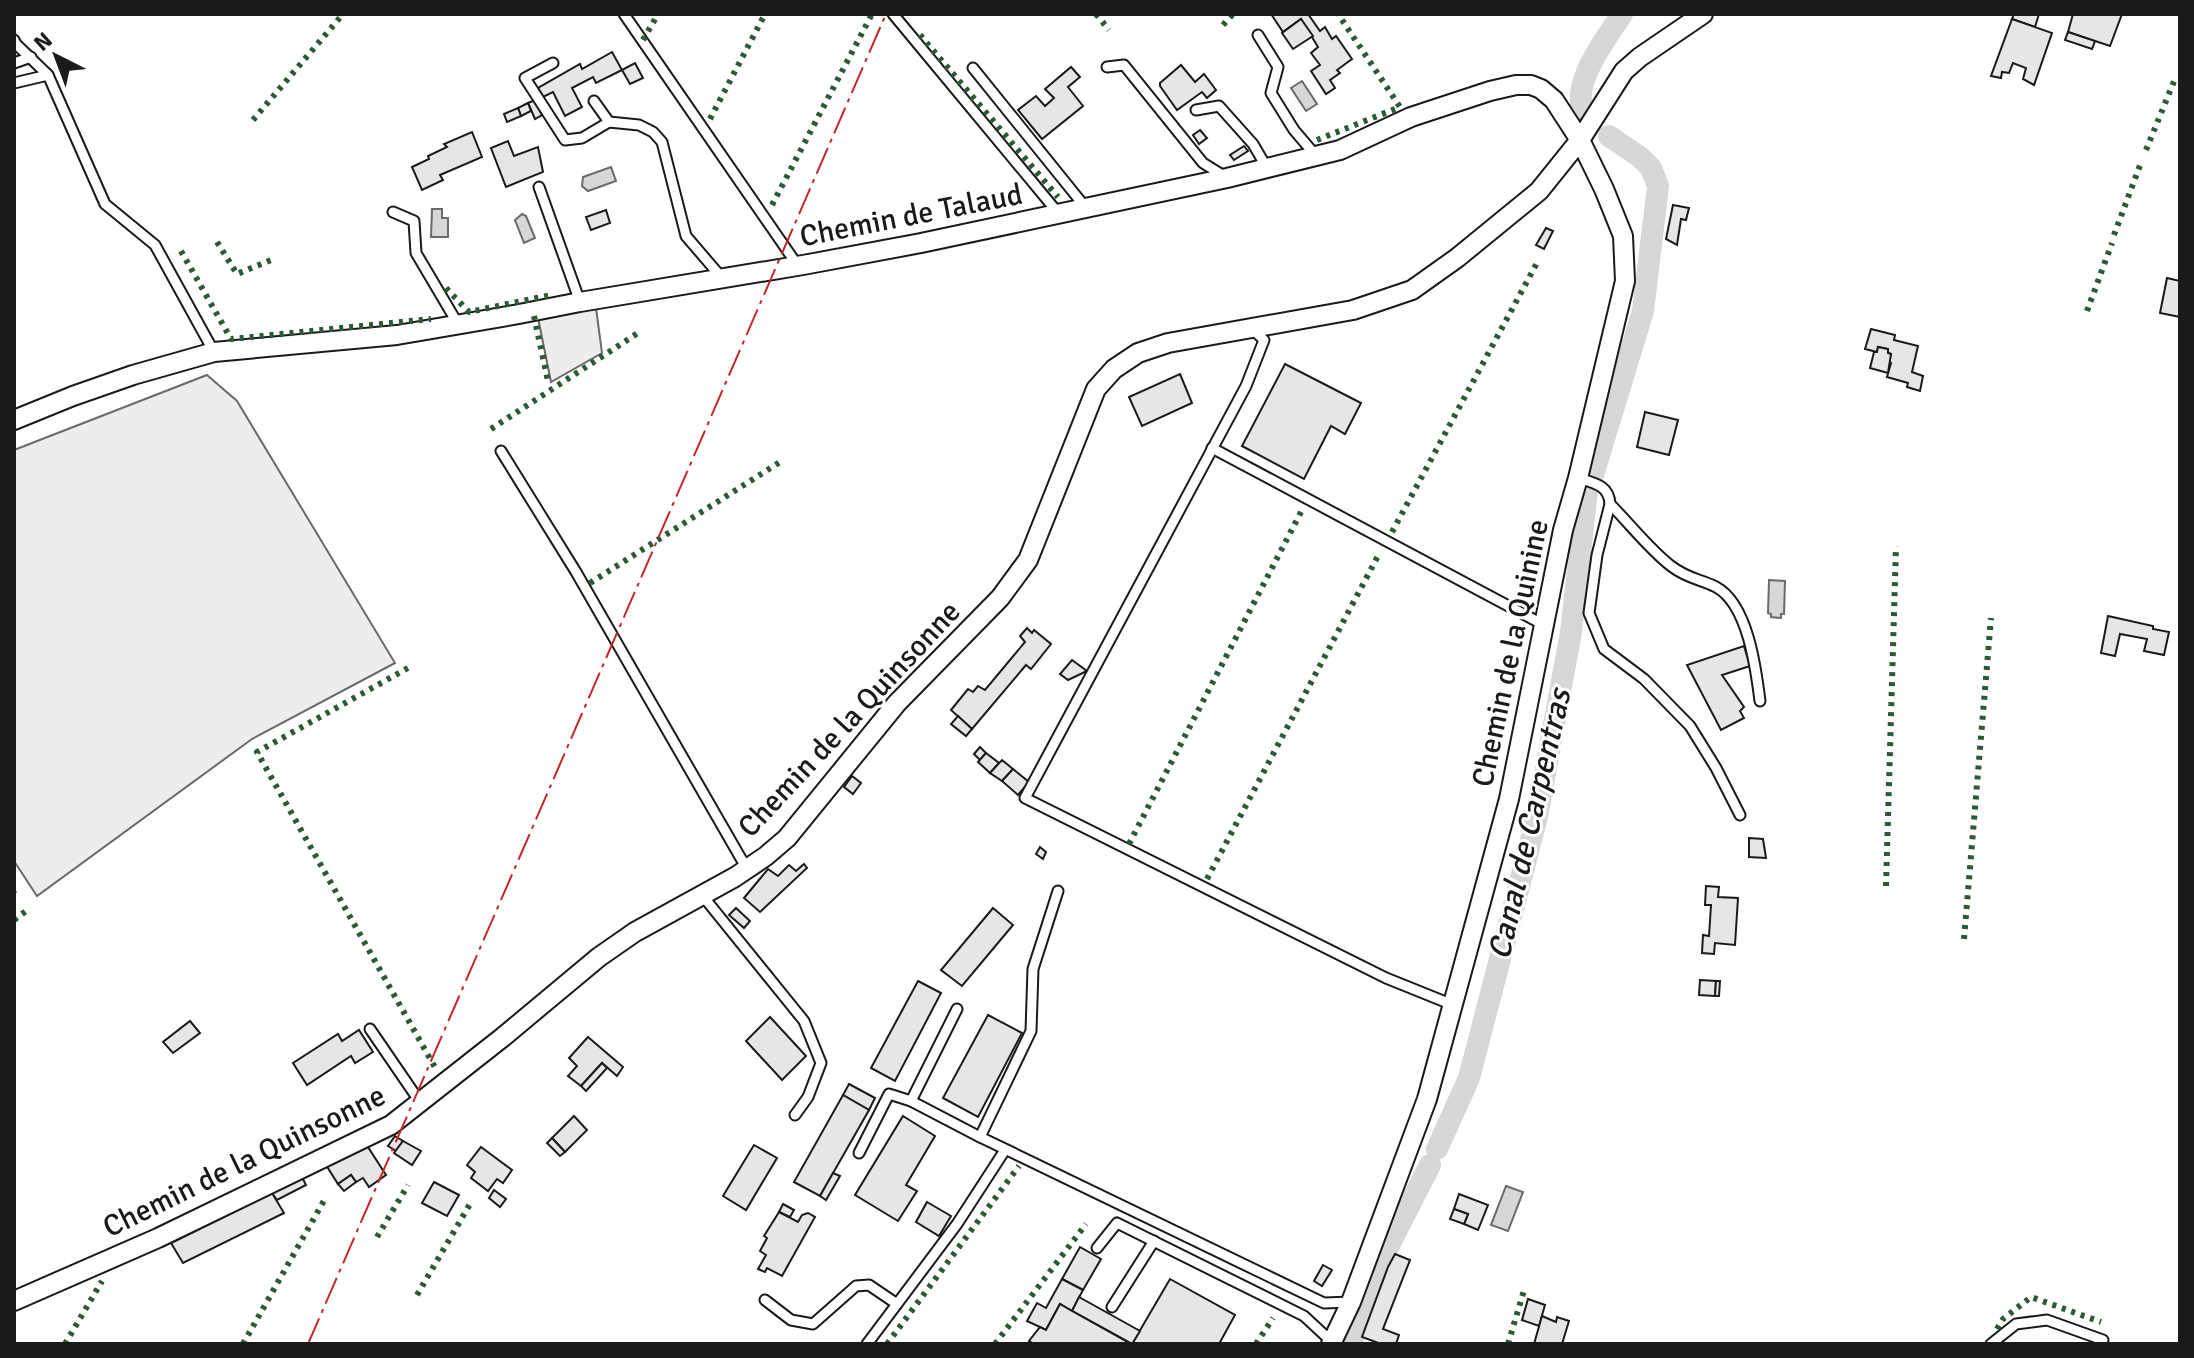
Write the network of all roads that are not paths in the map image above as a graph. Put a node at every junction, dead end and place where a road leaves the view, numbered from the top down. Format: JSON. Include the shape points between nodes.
{"nodes":[{"id":1,"x":624,"y":14,"type":"edge"},
{"id":2,"x":893,"y":14,"type":"edge"},
{"id":3,"x":1703,"y":14,"type":"edge"},
{"id":4,"x":1258,"y":35,"type":"dead end"},
{"id":5,"x":14,"y":40,"type":"edge"},
{"id":6,"x":31,"y":57,"type":"junction"},
{"id":7,"x":14,"y":63,"type":"edge"},
{"id":8,"x":553,"y":63,"type":"dead end"},
{"id":9,"x":1107,"y":67,"type":"dead end"},
{"id":10,"x":973,"y":68,"type":"dead end"},
{"id":11,"x":48,"y":75,"type":"junction"},
{"id":12,"x":14,"y":83,"type":"edge"},
{"id":13,"x":594,"y":101,"type":"dead end"},
{"id":14,"x":1196,"y":110,"type":"dead end"},
{"id":15,"x":609,"y":122,"type":"junction"},
{"id":16,"x":1580,"y":140,"type":"junction"},
{"id":17,"x":1317,"y":157,"type":"junction"},
{"id":18,"x":1267,"y":168,"type":"junction"},
{"id":19,"x":1227,"y":178,"type":"junction"},
{"id":20,"x":539,"y":187,"type":"dead end"},
{"id":21,"x":1086,"y":208,"type":"junction"},
{"id":22,"x":393,"y":212,"type":"dead end"},
{"id":23,"x":1059,"y":214,"type":"junction"},
{"id":24,"x":798,"y":266,"type":"junction"},
{"id":25,"x":722,"y":278,"type":"junction"},
{"id":26,"x":580,"y":302,"type":"junction"},
{"id":27,"x":458,"y":324,"type":"junction"},
{"id":28,"x":1251,"y":329,"type":"junction"},
{"id":29,"x":214,"y":352,"type":"junction"},
{"id":30,"x":14,"y":420,"type":"edge"},
{"id":31,"x":1212,"y":448,"type":"junction"},
{"id":32,"x":501,"y":451,"type":"dead end"},
{"id":33,"x":1578,"y":478,"type":"junction"},
{"id":34,"x":1610,"y":504,"type":"junction"},
{"id":35,"x":1544,"y":625,"type":"junction"},
{"id":36,"x":1760,"y":701,"type":"dead end"},
{"id":37,"x":1740,"y":815,"type":"dead end"},
{"id":38,"x":747,"y":869,"type":"junction"},
{"id":39,"x":1058,"y":891,"type":"dead end"},
{"id":40,"x":702,"y":895,"type":"junction"},
{"id":41,"x":1453,"y":1005,"type":"junction"},
{"id":42,"x":957,"y":1009,"type":"dead end"},
{"id":43,"x":370,"y":1029,"type":"dead end"},
{"id":44,"x":911,"y":1101,"type":"junction"},
{"id":45,"x":420,"y":1102,"type":"junction"},
{"id":46,"x":795,"y":1115,"type":"dead end"},
{"id":47,"x":980,"y":1137,"type":"junction"},
{"id":48,"x":1005,"y":1150,"type":"junction"},
{"id":49,"x":859,"y":1153,"type":"dead end"},
{"id":50,"x":1154,"y":1241,"type":"junction"},
{"id":51,"x":1097,"y":1248,"type":"dead end"},
{"id":52,"x":765,"y":1300,"type":"dead end"},
{"id":53,"x":14,"y":1301,"type":"edge"},
{"id":54,"x":1351,"y":1302,"type":"junction"},
{"id":55,"x":897,"y":1304,"type":"junction"},
{"id":56,"x":1112,"y":1307,"type":"dead end"},
{"id":57,"x":1332,"y":1343,"type":"edge"},
{"id":58,"x":867,"y":1344,"type":"edge"},
{"id":59,"x":1991,"y":1344,"type":"edge"},
{"id":60,"x":2101,"y":1344,"type":"edge"}],
"edges":[{"from":1,"to":24,"type":"lane"},
{"from":2,"to":23,"type":"lane"},
{"from":3,"to":16,"type":"street","via":[[1624,71]]},
{"from":4,"to":17,"type":"lane","via":[[1278,67],[1271,93]]},
{"from":5,"to":6,"type":"lane"},
{"from":6,"to":7,"type":"lane"},
{"from":6,"to":11,"type":"lane"},
{"from":8,"to":15,"type":"lane","via":[[525,78],[565,140],[582,138]]},
{"from":9,"to":19,"type":"lane","via":[[1124,65],[1203,163]]},
{"from":10,"to":21,"type":"lane"},
{"from":11,"to":12,"type":"lane"},
{"from":11,"to":29,"type":"lane","via":[[105,204],[155,245]]},
{"from":13,"to":15,"type":"lane"},
{"from":14,"to":18,"type":"lane","via":[[1219,106]]},
{"from":15,"to":25,"type":"lane","via":[[639,125],[662,142],[686,236]]},
{"from":16,"to":17,"type":"street","name":"Chemin de Talaud","via":[[1554,100],[1531,85],[1516,85],[1411,117]]},
{"from":16,"to":28,"type":"street","name":"Chemin de la Quinsonne","via":[[1539,191],[1412,290],[1353,310]]},
{"from":16,"to":33,"type":"street","name":"Chemin de la Quinine","via":[[1623,236],[1625,281]]},
{"from":17,"to":18,"type":"street","name":"Chemin de Talaud"},
{"from":18,"to":19,"type":"street","name":"Chemin de Talaud"},
{"from":19,"to":21,"type":"street","name":"Chemin de Talaud"},
{"from":20,"to":26,"type":"lane"},
{"from":21,"to":23,"type":"street","name":"Chemin de Talaud"},
{"from":22,"to":27,"type":"lane","via":[[414,221],[416,253]]},
{"from":23,"to":24,"type":"street","name":"Chemin de Talaud"},
{"from":24,"to":25,"type":"street","name":"Chemin de Talaud"},
{"from":25,"to":26,"type":"street","name":"Chemin de Talaud"},
{"from":26,"to":27,"type":"street","name":"Chemin de Talaud"},
{"from":27,"to":29,"type":"street","name":"Chemin de Talaud"},
{"from":28,"to":31,"type":"lane","via":[[1264,340]]},
{"from":28,"to":38,"type":"street","name":"Chemin de la Quinsonne","via":[[1168,343],[1138,353],[1114,369],[1096,389],[1028,560],[1000,598],[897,703],[787,838]]},
{"from":29,"to":30,"type":"street","name":"Chemin de Talaud","via":[[133,375]]},
{"from":31,"to":35,"type":"lane"},
{"from":31,"to":41,"type":"lane","via":[[1025,798],[1386,978]]},
{"from":32,"to":38,"type":"lane"},
{"from":33,"to":34,"type":"lane","via":[[1601,485]]},
{"from":33,"to":35,"type":"street","name":"Chemin de la Quinine"},
{"from":34,"to":36,"type":"lane","via":[[1669,564],[1688,578],[1719,588],[1735,606],[1752,644]]},
{"from":34,"to":37,"type":"lane","via":[[1589,613],[1604,649],[1644,679],[1690,726]]},
{"from":35,"to":41,"type":"street","name":"Chemin de la Quinine","via":[[1509,799]]},
{"from":38,"to":40,"type":"street","name":"Chemin de la Quinsonne"},
{"from":39,"to":47,"type":"lane","via":[[1033,969],[1031,1031]]},
{"from":40,"to":45,"type":"street","name":"Chemin de la Quinsonne","via":[[599,957]]},
{"from":40,"to":46,"type":"lane","via":[[804,1021],[821,1063]]},
{"from":41,"to":54,"type":"street","name":"Chemin de la Quinine","via":[[1427,1099]]},
{"from":42,"to":44,"type":"lane"},
{"from":43,"to":45,"type":"lane"},
{"from":44,"to":47,"type":"lane"},
{"from":44,"to":49,"type":"lane","via":[[889,1094]]},
{"from":45,"to":53,"type":"street","name":"Chemin de la Quinsonne","via":[[391,1125]]},
{"from":47,"to":48,"type":"lane"},
{"from":48,"to":54,"type":"lane","via":[[1324,1303]]},
{"from":48,"to":55,"type":"lane"},
{"from":50,"to":51,"type":"lane","via":[[1117,1223]]},
{"from":50,"to":56,"type":"lane"},
{"from":50,"to":57,"type":"lane","via":[[1304,1316]]},
{"from":52,"to":55,"type":"lane","via":[[791,1320],[813,1324],[856,1286],[869,1285]]},
{"from":54,"to":57,"type":"street","name":"Chemin de la Quinine"},
{"from":55,"to":58,"type":"lane"},
{"from":59,"to":60,"type":"lane","via":[[2016,1324],[2047,1320],[2103,1340]]}]}
